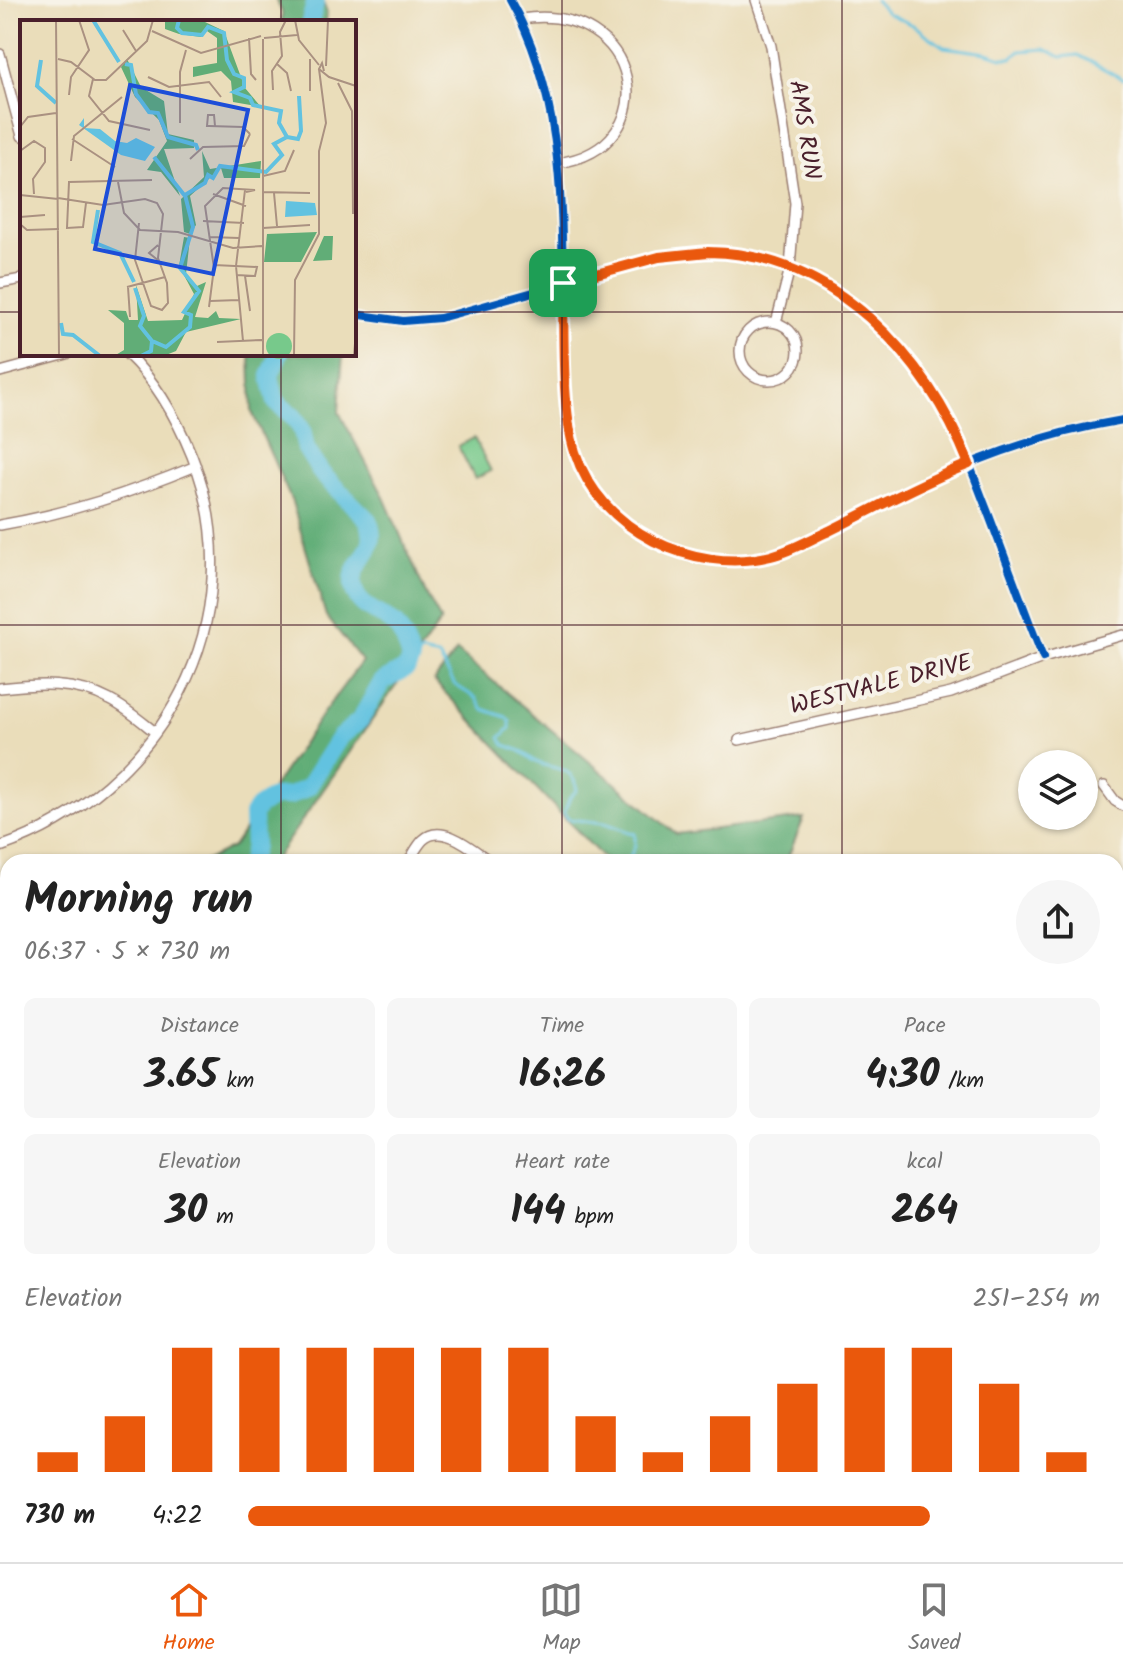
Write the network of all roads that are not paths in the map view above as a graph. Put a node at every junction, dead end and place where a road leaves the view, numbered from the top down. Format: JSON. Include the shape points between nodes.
{"nodes":[{"id":1,"x":510,"y":0,"type":"edge"},
{"id":2,"x":756,"y":0,"type":"edge"},
{"id":3,"x":521,"y":19,"type":"junction"},
{"id":4,"x":0,"y":54,"type":"edge"},
{"id":5,"x":4,"y":86,"type":"edge"},
{"id":6,"x":20,"y":130,"type":"edge"},
{"id":7,"x":557,"y":163,"type":"junction"},
{"id":8,"x":790,"y":268,"type":"junction"},
{"id":9,"x":20,"y":279,"type":"edge"},
{"id":10,"x":0,"y":283,"type":"edge"},
{"id":11,"x":563,"y":283,"type":"junction"},
{"id":12,"x":356,"y":314,"type":"edge"},
{"id":13,"x":776,"y":323,"type":"junction"},
{"id":14,"x":60,"y":356,"type":"edge"},
{"id":15,"x":129,"y":356,"type":"edge"},
{"id":16,"x":0,"y":372,"type":"edge"},
{"id":17,"x":1123,"y":420,"type":"edge"},
{"id":18,"x":969,"y":464,"type":"junction"},
{"id":19,"x":196,"y":466,"type":"junction"},
{"id":20,"x":0,"y":525,"type":"edge"},
{"id":21,"x":1123,"y":635,"type":"edge"},
{"id":22,"x":1043,"y":658,"type":"junction"},
{"id":23,"x":0,"y":688,"type":"edge"},
{"id":24,"x":155,"y":732,"type":"junction"},
{"id":25,"x":739,"y":740,"type":"dead end"},
{"id":26,"x":1104,"y":786,"type":"dead end"},
{"id":27,"x":1123,"y":806,"type":"edge"},
{"id":28,"x":0,"y":847,"type":"edge"},
{"id":29,"x":414,"y":854,"type":"edge"},
{"id":30,"x":478,"y":854,"type":"edge"}],
"edges":[{"from":1,"to":3,"type":"street"},
{"from":2,"to":8,"type":"street","name":"AMS RUN","via":[[771,46],[794,186]]},
{"from":3,"to":7,"type":"street","via":[[548,98]]},
{"from":3,"to":7,"type":"street","via":[[549,13],[586,20],[612,41],[626,65],[625,108],[612,133],[593,151]]},
{"from":4,"to":5,"type":"street"},
{"from":5,"to":6,"type":"street"},
{"from":7,"to":11,"type":"street"},
{"from":8,"to":11,"type":"street","via":[[708,252],[659,257]]},
{"from":8,"to":13,"type":"street","name":"AMS RUN"},
{"from":8,"to":18,"type":"street","via":[[878,324],[944,409]]},
{"from":9,"to":10,"type":"street"},
{"from":11,"to":12,"type":"street","via":[[440,318],[403,321]]},
{"from":11,"to":18,"type":"street","via":[[569,420],[581,468],[605,503],[662,546],[693,557],[772,556]]},
{"from":13,"to":13,"type":"street","via":[[751,329],[741,343],[746,369],[762,379],[781,377],[795,363],[797,344]]},
{"from":14,"to":16,"type":"street"},
{"from":15,"to":19,"type":"street","via":[[170,409]]},
{"from":17,"to":18,"type":"street"},
{"from":18,"to":22,"type":"street"},
{"from":19,"to":20,"type":"street","via":[[108,500]]},
{"from":19,"to":24,"type":"street","via":[[211,532],[210,606],[181,696]]},
{"from":21,"to":22,"type":"street","name":"WESTVALE DRIVE"},
{"from":22,"to":25,"type":"street","name":"WESTVALE DRIVE","via":[[951,693]]},
{"from":23,"to":24,"type":"street","via":[[60,685],[86,690],[109,699]]},
{"from":24,"to":28,"type":"street","via":[[126,769],[79,809]]},
{"from":26,"to":27,"type":"street"},
{"from":29,"to":30,"type":"street","via":[[424,839],[438,834]]}]}
